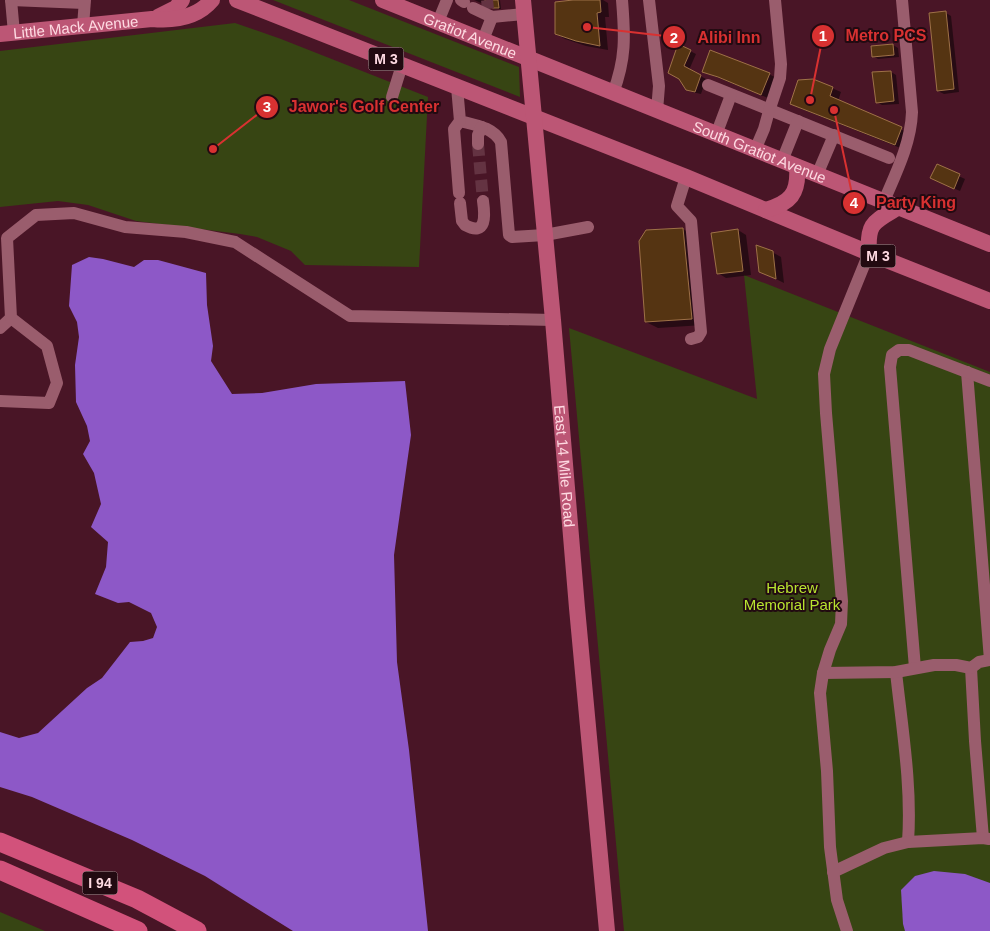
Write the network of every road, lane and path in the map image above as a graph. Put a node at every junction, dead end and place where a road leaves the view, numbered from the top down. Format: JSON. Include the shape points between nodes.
{"nodes":[{"id":1,"x":11,"y":0,"type":"edge"},
{"id":2,"x":182,"y":0,"type":"edge"},
{"id":3,"x":212,"y":0,"type":"edge"},
{"id":4,"x":238,"y":0,"type":"edge"},
{"id":5,"x":383,"y":0,"type":"edge"},
{"id":6,"x":447,"y":0,"type":"edge"},
{"id":7,"x":622,"y":0,"type":"edge"},
{"id":8,"x":649,"y":0,"type":"edge"},
{"id":9,"x":775,"y":0,"type":"edge"},
{"id":10,"x":902,"y":0,"type":"edge"},
{"id":11,"x":85,"y":1,"type":"edge"},
{"id":12,"x":466,"y":3,"type":"edge"},
{"id":13,"x":414,"y":6,"type":"edge"},
{"id":14,"x":523,"y":7,"type":"edge"},
{"id":15,"x":493,"y":13,"type":"junction"},
{"id":16,"x":152,"y":19,"type":"junction"},
{"id":17,"x":438,"y":22,"type":"junction"},
{"id":18,"x":83,"y":26,"type":"junction"},
{"id":19,"x":7,"y":33,"type":"edge"},
{"id":20,"x":483,"y":40,"type":"junction"},
{"id":21,"x":528,"y":60,"type":"junction"},
{"id":22,"x":402,"y":65,"type":"junction"},
{"id":23,"x":708,"y":85,"type":"dead end"},
{"id":24,"x":457,"y":87,"type":"junction"},
{"id":25,"x":613,"y":93,"type":"junction"},
{"id":26,"x":731,"y":95,"type":"junction"},
{"id":27,"x":392,"y":97,"type":"dead end"},
{"id":28,"x":769,"y":110,"type":"junction"},
{"id":29,"x":657,"y":111,"type":"junction"},
{"id":30,"x":534,"y":117,"type":"junction"},
{"id":31,"x":460,"y":121,"type":"junction"},
{"id":32,"x":798,"y":121,"type":"junction"},
{"id":33,"x":482,"y":127,"type":"junction"},
{"id":34,"x":716,"y":134,"type":"junction"},
{"id":35,"x":834,"y":135,"type":"junction"},
{"id":36,"x":478,"y":144,"type":"tunnel mouth"},
{"id":37,"x":755,"y":150,"type":"junction"},
{"id":38,"x":890,"y":158,"type":"dead end"},
{"id":39,"x":789,"y":164,"type":"junction"},
{"id":40,"x":817,"y":175,"type":"junction"},
{"id":41,"x":686,"y":177,"type":"junction"},
{"id":42,"x":483,"y":201,"type":"tunnel mouth"},
{"id":43,"x":892,"y":204,"type":"junction"},
{"id":44,"x":766,"y":210,"type":"junction"},
{"id":45,"x":588,"y":227,"type":"dead end"},
{"id":46,"x":545,"y":235,"type":"junction"},
{"id":47,"x":4,"y":239,"type":"edge"},
{"id":48,"x":990,"y":244,"type":"edge"},
{"id":49,"x":869,"y":253,"type":"junction"},
{"id":50,"x":990,"y":301,"type":"edge"},
{"id":51,"x":11,"y":318,"type":"junction"},
{"id":52,"x":553,"y":320,"type":"junction"},
{"id":53,"x":0,"y":328,"type":"edge"},
{"id":54,"x":690,"y":339,"type":"dead end"},
{"id":55,"x":967,"y":372,"type":"junction"},
{"id":56,"x":990,"y":381,"type":"edge"},
{"id":57,"x":0,"y":401,"type":"edge"},
{"id":58,"x":990,"y":660,"type":"edge"},
{"id":59,"x":915,"y":668,"type":"junction"},
{"id":60,"x":971,"y":668,"type":"junction"},
{"id":61,"x":896,"y":672,"type":"junction"},
{"id":62,"x":823,"y":674,"type":"junction"},
{"id":63,"x":987,"y":838,"type":"edge"},
{"id":64,"x":0,"y":842,"type":"edge"},
{"id":65,"x":908,"y":842,"type":"junction"},
{"id":66,"x":0,"y":870,"type":"edge"},
{"id":67,"x":834,"y":872,"type":"junction"},
{"id":68,"x":138,"y":931,"type":"edge"},
{"id":69,"x":196,"y":931,"type":"edge"},
{"id":70,"x":607,"y":931,"type":"edge"},
{"id":71,"x":847,"y":931,"type":"edge"}],
"edges":[{"from":1,"to":11,"type":"street"},
{"from":1,"to":19,"type":"street"},
{"from":2,"to":16,"type":"main road","name":"Little Mack Avenue","via":[[176,8]]},
{"from":3,"to":16,"type":"main road","name":"Little Mack Avenue","via":[[183,18]]},
{"from":4,"to":22,"type":"main road","number":"M 3"},
{"from":5,"to":13,"type":"main road","name":"Gratiot Avenue"},
{"from":6,"to":17,"type":"street"},
{"from":7,"to":25,"type":"street","via":[[625,37],[620,75]]},
{"from":8,"to":29,"type":"street","via":[[659,86]]},
{"from":9,"to":28,"type":"street","via":[[781,64],[780,78]]},
{"from":10,"to":43,"type":"street","via":[[912,125]]},
{"from":11,"to":18,"type":"street"},
{"from":12,"to":15,"type":"street"},
{"from":13,"to":17,"type":"main road","name":"Gratiot Avenue"},
{"from":14,"to":15,"type":"street"},
{"from":14,"to":21,"type":"main road","name":"East 14 Mile Road"},
{"from":15,"to":20,"type":"street"},
{"from":16,"to":18,"type":"main road","name":"Little Mack Avenue"},
{"from":17,"to":20,"type":"main road","name":"Gratiot Avenue"},
{"from":18,"to":19,"type":"main road","name":"Little Mack Avenue"},
{"from":20,"to":21,"type":"main road","name":"Gratiot Avenue"},
{"from":21,"to":25,"type":"main road","name":"South Gratiot Avenue"},
{"from":21,"to":30,"type":"main road","name":"East 14 Mile Road"},
{"from":22,"to":24,"type":"main road","number":"M 3"},
{"from":22,"to":27,"type":"street"},
{"from":23,"to":26,"type":"street"},
{"from":24,"to":30,"type":"main road","number":"M 3"},
{"from":24,"to":31,"type":"street"},
{"from":25,"to":29,"type":"main road","name":"South Gratiot Avenue"},
{"from":26,"to":28,"type":"street"},
{"from":26,"to":34,"type":"street"},
{"from":28,"to":32,"type":"street"},
{"from":28,"to":37,"type":"street"},
{"from":29,"to":34,"type":"main road","name":"South Gratiot Avenue"},
{"from":30,"to":41,"type":"main road","number":"M 3"},
{"from":30,"to":46,"type":"main road","name":"East 14 Mile Road"},
{"from":31,"to":33,"type":"street"},
{"from":31,"to":42,"type":"street","via":[[454,129],[462,221],[465,225],[476,228],[484,223]]},
{"from":32,"to":35,"type":"street"},
{"from":32,"to":39,"type":"street"},
{"from":33,"to":36,"type":"street"},
{"from":33,"to":46,"type":"street","via":[[501,142],[509,235]]},
{"from":34,"to":37,"type":"main road","name":"South Gratiot Avenue"},
{"from":35,"to":38,"type":"street"},
{"from":35,"to":40,"type":"street"},
{"from":37,"to":39,"type":"main road","name":"South Gratiot Avenue"},
{"from":39,"to":40,"type":"main road","name":"South Gratiot Avenue"},
{"from":39,"to":44,"type":"main road","via":[[796,186],[793,195]]},
{"from":40,"to":43,"type":"main road","name":"South Gratiot Avenue"},
{"from":41,"to":44,"type":"main road","number":"M 3"},
{"from":41,"to":54,"type":"street","via":[[677,206],[691,221],[701,332],[698,337]]},
{"from":43,"to":48,"type":"main road","name":"South Gratiot Avenue"},
{"from":43,"to":49,"type":"main road","via":[[870,230]]},
{"from":44,"to":49,"type":"main road","number":"M 3"},
{"from":45,"to":46,"type":"street"},
{"from":46,"to":52,"type":"main road","name":"East 14 Mile Road"},
{"from":47,"to":51,"type":"street"},
{"from":47,"to":52,"type":"street","via":[[36,215],[74,213],[125,227],[186,232],[235,242],[350,316]]},
{"from":49,"to":50,"type":"main road","number":"M 3"},
{"from":49,"to":62,"type":"street","via":[[830,349],[824,374],[842,601],[841,624]]},
{"from":51,"to":53,"type":"street"},
{"from":51,"to":57,"type":"street","via":[[47,346],[57,383],[49,402]]},
{"from":52,"to":70,"type":"main road","name":"East 14 Mile Road"},
{"from":55,"to":56,"type":"street"},
{"from":55,"to":58,"type":"street"},
{"from":55,"to":59,"type":"street","via":[[910,350],[899,350],[892,355],[890,367]]},
{"from":58,"to":60,"type":"street"},
{"from":59,"to":60,"type":"street","via":[[956,665]]},
{"from":59,"to":61,"type":"street"},
{"from":60,"to":63,"type":"street","via":[[974,742]]},
{"from":61,"to":62,"type":"street"},
{"from":61,"to":65,"type":"street","via":[[905,748],[910,822]]},
{"from":62,"to":67,"type":"street","via":[[820,693]]},
{"from":63,"to":65,"type":"street"},
{"from":64,"to":69,"type":"highway","number":"I 94","via":[[137,899]]},
{"from":65,"to":67,"type":"street","via":[[884,848]]},
{"from":66,"to":68,"type":"highway","number":"I 94"},
{"from":67,"to":71,"type":"street","via":[[837,900]]}]}
